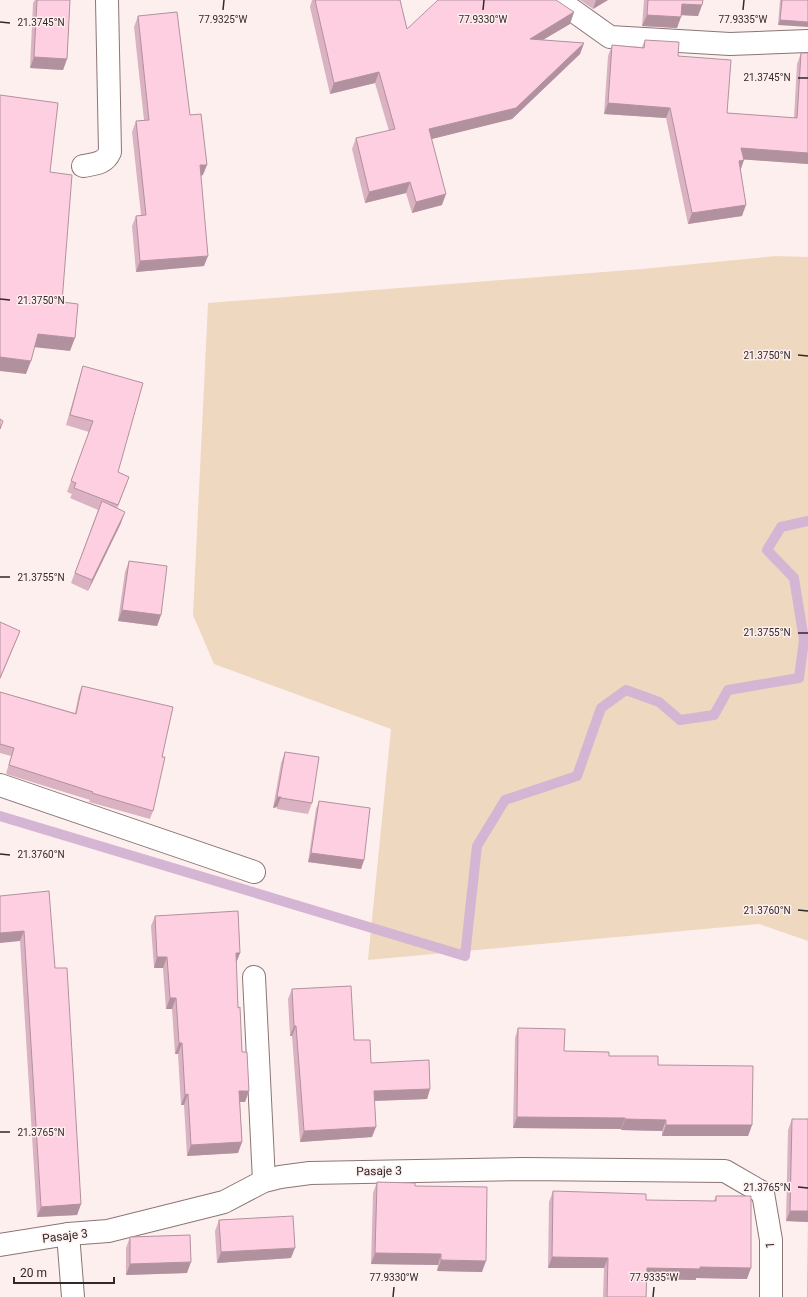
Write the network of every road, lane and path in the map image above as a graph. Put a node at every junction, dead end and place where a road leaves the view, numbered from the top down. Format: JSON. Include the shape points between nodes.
{"nodes":[{"id":1,"x":107,"y":0,"type":"edge"},
{"id":2,"x":558,"y":0,"type":"edge"},
{"id":3,"x":808,"y":41,"type":"edge"},
{"id":4,"x":83,"y":166,"type":"dead end"},
{"id":5,"x":0,"y":785,"type":"edge"},
{"id":6,"x":254,"y":872,"type":"dead end"},
{"id":7,"x":254,"y":977,"type":"dead end"},
{"id":8,"x":264,"y":1181,"type":"junction"},
{"id":9,"x":763,"y":1193,"type":"joint"},
{"id":10,"x":68,"y":1234,"type":"junction"},
{"id":11,"x":0,"y":1245,"type":"edge"},
{"id":12,"x":73,"y":1297,"type":"edge"},
{"id":13,"x":771,"y":1297,"type":"edge"}],
"edges":[{"from":1,"to":4,"type":"street","via":[[110,152],[108,158],[102,162]]},
{"from":2,"to":3,"type":"street","via":[[610,37],[730,44]]},
{"from":5,"to":6,"type":"street"},
{"from":7,"to":8,"type":"street"},
{"from":8,"to":9,"type":"street","name":"Pasaje 3","via":[[310,1173],[524,1169],[725,1171]]},
{"from":8,"to":10,"type":"street","name":"Pasaje 3","via":[[224,1202],[108,1231]]},
{"from":9,"to":13,"type":"street","name":"1","via":[[771,1240]]},
{"from":10,"to":11,"type":"street","name":"Pasaje 3"},
{"from":10,"to":12,"type":"street"}]}
